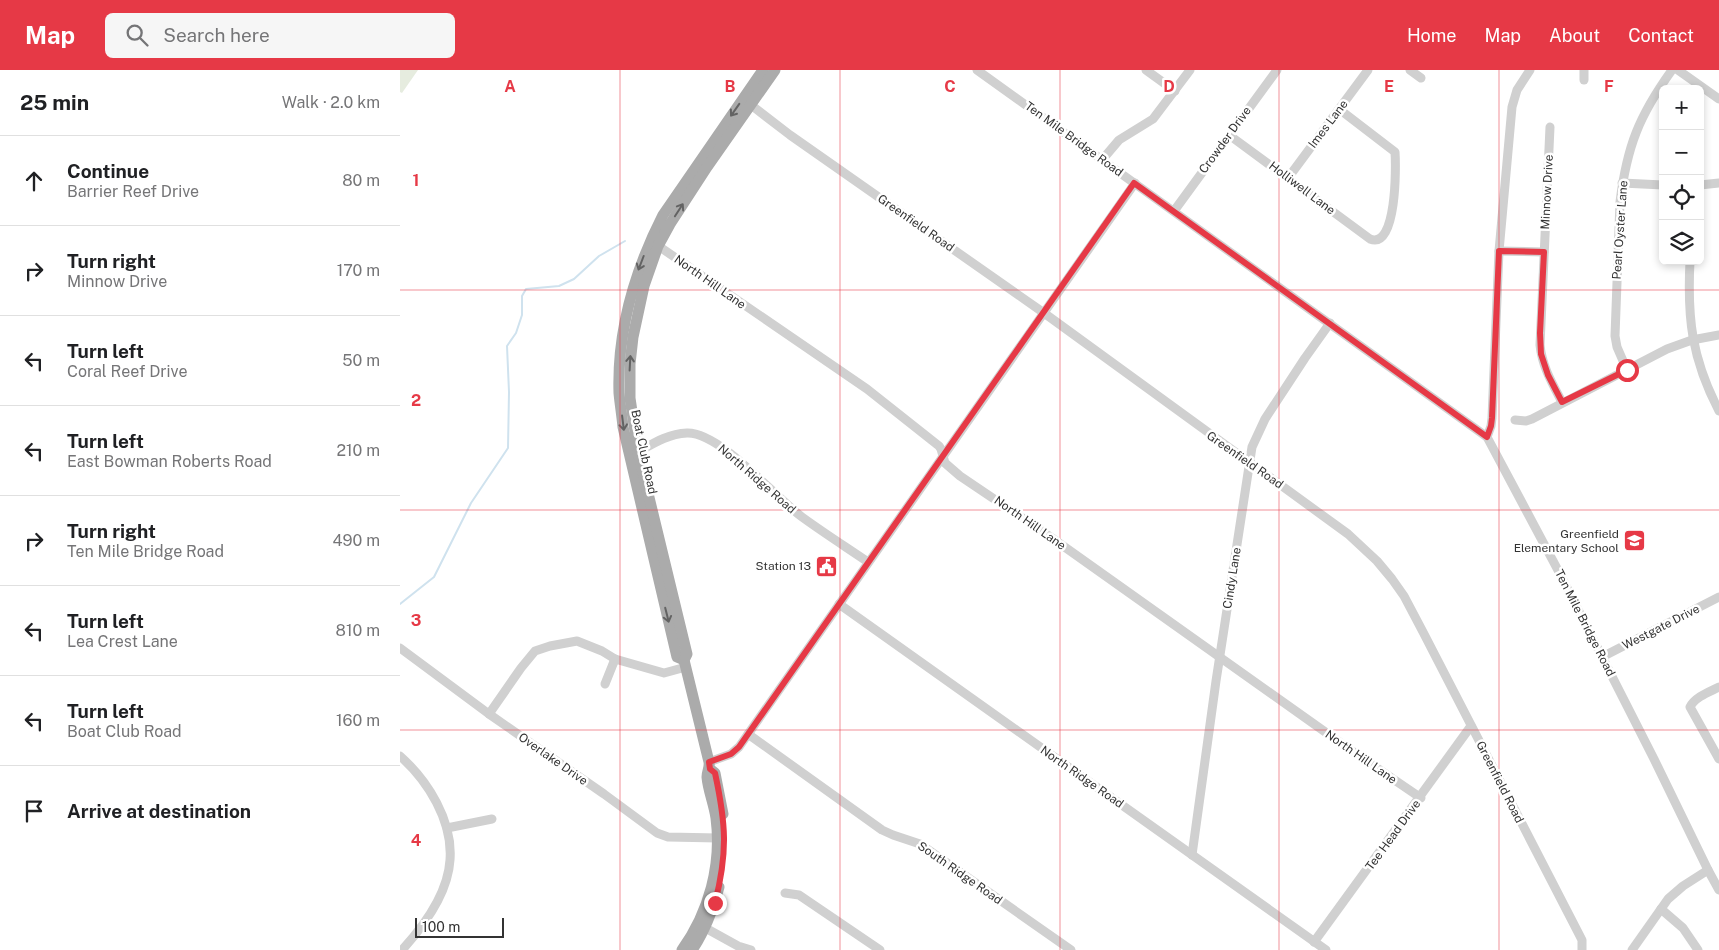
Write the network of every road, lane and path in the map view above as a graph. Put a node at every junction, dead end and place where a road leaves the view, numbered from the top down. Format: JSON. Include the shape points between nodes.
{"nodes":[{"id":1,"x":763,"y":70,"type":"edge"},
{"id":2,"x":775,"y":70,"type":"edge"},
{"id":3,"x":977,"y":70,"type":"edge"},
{"id":4,"x":1146,"y":70,"type":"edge"},
{"id":5,"x":1190,"y":70,"type":"edge"},
{"id":6,"x":1277,"y":70,"type":"edge"},
{"id":7,"x":1368,"y":70,"type":"edge"},
{"id":8,"x":1410,"y":70,"type":"edge"},
{"id":9,"x":1530,"y":70,"type":"edge"},
{"id":10,"x":1584,"y":70,"type":"edge"},
{"id":11,"x":1672,"y":70,"type":"edge"},
{"id":12,"x":1678,"y":70,"type":"edge"},
{"id":13,"x":1421,"y":78,"type":"dead end"},
{"id":14,"x":1584,"y":80,"type":"dead end"},
{"id":15,"x":1175,"y":91,"type":"junction"},
{"id":16,"x":1719,"y":99,"type":"edge"},
{"id":17,"x":750,"y":105,"type":"junction"},
{"id":18,"x":1339,"y":110,"type":"junction"},
{"id":19,"x":1550,"y":127,"type":"dead end"},
{"id":20,"x":1229,"y":135,"type":"junction"},
{"id":21,"x":1102,"y":160,"type":"junction"},
{"id":22,"x":1288,"y":178,"type":"junction"},
{"id":23,"x":1134,"y":183,"type":"junction"},
{"id":24,"x":1622,"y":183,"type":"junction"},
{"id":25,"x":1719,"y":183,"type":"edge"},
{"id":26,"x":1659,"y":185,"type":"edge"},
{"id":27,"x":1704,"y":185,"type":"edge"},
{"id":28,"x":1174,"y":211,"type":"junction"},
{"id":29,"x":654,"y":243,"type":"junction"},
{"id":30,"x":1499,"y":251,"type":"junction"},
{"id":31,"x":1544,"y":252,"type":"junction"},
{"id":32,"x":1690,"y":265,"type":"edge"},
{"id":33,"x":1044,"y":314,"type":"junction"},
{"id":34,"x":1330,"y":323,"type":"junction"},
{"id":35,"x":1719,"y":335,"type":"edge"},
{"id":36,"x":1692,"y":340,"type":"junction"},
{"id":37,"x":1627,"y":370,"type":"junction"},
{"id":38,"x":1562,"y":402,"type":"junction"},
{"id":39,"x":1719,"y":411,"type":"edge"},
{"id":40,"x":1515,"y":420,"type":"dead end"},
{"id":41,"x":1487,"y":437,"type":"junction"},
{"id":42,"x":638,"y":452,"type":"junction"},
{"id":43,"x":943,"y":456,"type":"junction"},
{"id":44,"x":1249,"y":463,"type":"junction"},
{"id":45,"x":868,"y":562,"type":"junction"},
{"id":46,"x":1719,"y":597,"type":"edge"},
{"id":47,"x":839,"y":604,"type":"junction"},
{"id":48,"x":400,"y":648,"type":"edge"},
{"id":49,"x":1220,"y":657,"type":"junction"},
{"id":50,"x":1602,"y":658,"type":"junction"},
{"id":51,"x":615,"y":659,"type":"junction"},
{"id":52,"x":685,"y":663,"type":"junction"},
{"id":53,"x":606,"y":684,"type":"dead end"},
{"id":54,"x":1719,"y":687,"type":"edge"},
{"id":55,"x":489,"y":714,"type":"junction"},
{"id":56,"x":1472,"y":726,"type":"junction"},
{"id":57,"x":748,"y":734,"type":"junction"},
{"id":58,"x":400,"y":756,"type":"edge"},
{"id":59,"x":1719,"y":759,"type":"edge"},
{"id":60,"x":709,"y":765,"type":"junction"},
{"id":61,"x":1421,"y":798,"type":"junction"},
{"id":62,"x":492,"y":819,"type":"dead end"},
{"id":63,"x":447,"y":828,"type":"junction"},
{"id":64,"x":718,"y":838,"type":"junction"},
{"id":65,"x":1192,"y":855,"type":"junction"},
{"id":66,"x":1708,"y":870,"type":"junction"},
{"id":67,"x":1719,"y":890,"type":"edge"},
{"id":68,"x":785,"y":893,"type":"dead end"},
{"id":69,"x":1661,"y":909,"type":"junction"},
{"id":70,"x":702,"y":926,"type":"junction"},
{"id":71,"x":1314,"y":942,"type":"junction"},
{"id":72,"x":402,"y":950,"type":"edge"},
{"id":73,"x":682,"y":950,"type":"edge"},
{"id":74,"x":692,"y":950,"type":"edge"},
{"id":75,"x":751,"y":950,"type":"edge"},
{"id":76,"x":880,"y":950,"type":"edge"},
{"id":77,"x":1071,"y":950,"type":"edge"},
{"id":78,"x":1326,"y":950,"type":"edge"},
{"id":79,"x":1582,"y":950,"type":"edge"},
{"id":80,"x":1632,"y":950,"type":"edge"},
{"id":81,"x":1698,"y":950,"type":"edge"}],
"edges":[{"from":1,"to":29,"type":"main road","name":"Boat Club Road","one_way":true,"via":[[663,215]]},
{"from":2,"to":17,"type":"main road","name":"Boat Club Road"},
{"from":3,"to":21,"type":"street","name":"Ten Mile Bridge Road"},
{"from":4,"to":15,"type":"street"},
{"from":5,"to":15,"type":"street"},
{"from":6,"to":20,"type":"street","name":"Crowder Drive"},
{"from":7,"to":18,"type":"street","name":"Imes Lane"},
{"from":8,"to":13,"type":"street"},
{"from":9,"to":30,"type":"street","via":[[1517,90],[1512,107]]},
{"from":10,"to":14,"type":"street"},
{"from":11,"to":24,"type":"street","name":"Pearl Oyster Lane","via":[[1643,115],[1632,142]]},
{"from":12,"to":16,"type":"street"},
{"from":15,"to":21,"type":"street","via":[[1153,120],[1119,140]]},
{"from":29,"to":17,"type":"main road","name":"Boat Club Road","one_way":true},
{"from":17,"to":33,"type":"street","name":"Greenfield Road"},
{"from":18,"to":22,"type":"street","name":"Imes Lane"},
{"from":18,"to":22,"type":"street","name":"Holliwell Lane","via":[[1395,152],[1391,221],[1382,236],[1370,239]]},
{"from":19,"to":31,"type":"street","name":"Minnow Drive"},
{"from":20,"to":22,"type":"street","name":"Holliwell Lane"},
{"from":20,"to":28,"type":"street","name":"Crowder Drive"},
{"from":21,"to":23,"type":"street","name":"Ten Mile Bridge Road"},
{"from":23,"to":28,"type":"street","name":"Ten Mile Bridge Road"},
{"from":23,"to":33,"type":"street"},
{"from":24,"to":26,"type":"street"},
{"from":24,"to":37,"type":"street","name":"Pearl Oyster Lane","via":[[1615,328],[1617,347]]},
{"from":25,"to":27,"type":"street"},
{"from":28,"to":34,"type":"street","name":"Ten Mile Bridge Road"},
{"from":42,"to":29,"type":"main road","name":"Boat Club Road","one_way":true,"via":[[630,398],[630,364],[638,305]]},
{"from":29,"to":43,"type":"street","name":"North Hill Lane","via":[[867,389],[939,446]]},
{"from":29,"to":52,"type":"main road","name":"Boat Club Road","one_way":true,"via":[[639,269],[628,310],[619,392],[623,427],[647,533],[678,657]]},
{"from":30,"to":31,"type":"street"},
{"from":30,"to":41,"type":"street","via":[[1492,418]]},
{"from":31,"to":38,"type":"street","name":"Minnow Drive","via":[[1541,354]]},
{"from":32,"to":36,"type":"street"},
{"from":33,"to":43,"type":"street"},
{"from":33,"to":44,"type":"street","name":"Greenfield Road"},
{"from":34,"to":41,"type":"street","name":"Ten Mile Bridge Road"},
{"from":34,"to":44,"type":"street","name":"Cindy Lane","via":[[1265,419],[1252,447]]},
{"from":35,"to":36,"type":"street"},
{"from":36,"to":37,"type":"street"},
{"from":36,"to":39,"type":"street","via":[[1706,385]]},
{"from":37,"to":38,"type":"street"},
{"from":38,"to":40,"type":"street","via":[[1526,422]]},
{"from":41,"to":50,"type":"street","name":"Ten Mile Bridge Road"},
{"from":42,"to":45,"type":"street","name":"North Ridge Road","via":[[665,437],[688,433],[707,438],[736,457],[802,517]]},
{"from":42,"to":52,"type":"main road","name":"Boat Club Road","via":[[687,654]]},
{"from":43,"to":45,"type":"street"},
{"from":43,"to":49,"type":"street","name":"North Hill Lane","via":[[945,463],[960,476]]},
{"from":44,"to":49,"type":"street","name":"Cindy Lane"},
{"from":44,"to":56,"type":"street","name":"Greenfield Road","via":[[1348,534],[1377,561],[1404,596]]},
{"from":45,"to":47,"type":"street"},
{"from":46,"to":50,"type":"street","name":"Westgate Drive"},
{"from":47,"to":57,"type":"street"},
{"from":47,"to":65,"type":"street","name":"North Ridge Road"},
{"from":48,"to":55,"type":"street","name":"Overlake Drive"},
{"from":49,"to":61,"type":"street","name":"North Hill Lane"},
{"from":49,"to":65,"type":"street","name":"Cindy Lane"},
{"from":50,"to":66,"type":"street","name":"Ten Mile Bridge Road"},
{"from":51,"to":52,"type":"street","via":[[664,673]]},
{"from":51,"to":53,"type":"street"},
{"from":51,"to":55,"type":"street","via":[[577,641],[535,651]]},
{"from":52,"to":60,"type":"main road","name":"Boat Club Road"},
{"from":54,"to":59,"type":"street","via":[[1691,704],[1691,710]]},
{"from":55,"to":64,"type":"street","name":"Overlake Drive","via":[[657,833],[668,837]]},
{"from":56,"to":61,"type":"street","name":"Tee Head Drive"},
{"from":56,"to":79,"type":"street","name":"Greenfield Road","via":[[1578,932]]},
{"from":57,"to":60,"type":"street","via":[[731,754]]},
{"from":57,"to":77,"type":"street","name":"South Ridge Road","via":[[882,830],[920,844]]},
{"from":58,"to":63,"type":"street","via":[[432,795]]},
{"from":60,"to":64,"type":"main road","name":"Boat Club Road","via":[[707,776]]},
{"from":60,"to":70,"type":"main road","name":"Boat Club Road","via":[[715,773],[724,821],[724,863],[715,903]]},
{"from":61,"to":71,"type":"street","name":"Tee Head Drive"},
{"from":62,"to":63,"type":"street"},
{"from":63,"to":72,"type":"street","via":[[450,847],[448,874],[431,914]]},
{"from":64,"to":70,"type":"main road","name":"Boat Club Road","via":[[717,864]]},
{"from":65,"to":71,"type":"street","name":"North Ridge Road"},
{"from":66,"to":67,"type":"street","name":"Ten Mile Bridge Road"},
{"from":66,"to":69,"type":"street","via":[[1676,891]]},
{"from":68,"to":76,"type":"street","via":[[800,895]]},
{"from":69,"to":80,"type":"street"},
{"from":69,"to":81,"type":"street","via":[[1683,928]]},
{"from":70,"to":73,"type":"main road","name":"Boat Club Road"},
{"from":70,"to":74,"type":"main road","name":"Boat Club Road"},
{"from":70,"to":75,"type":"street"},
{"from":71,"to":78,"type":"street","name":"North Ridge Road"}]}
